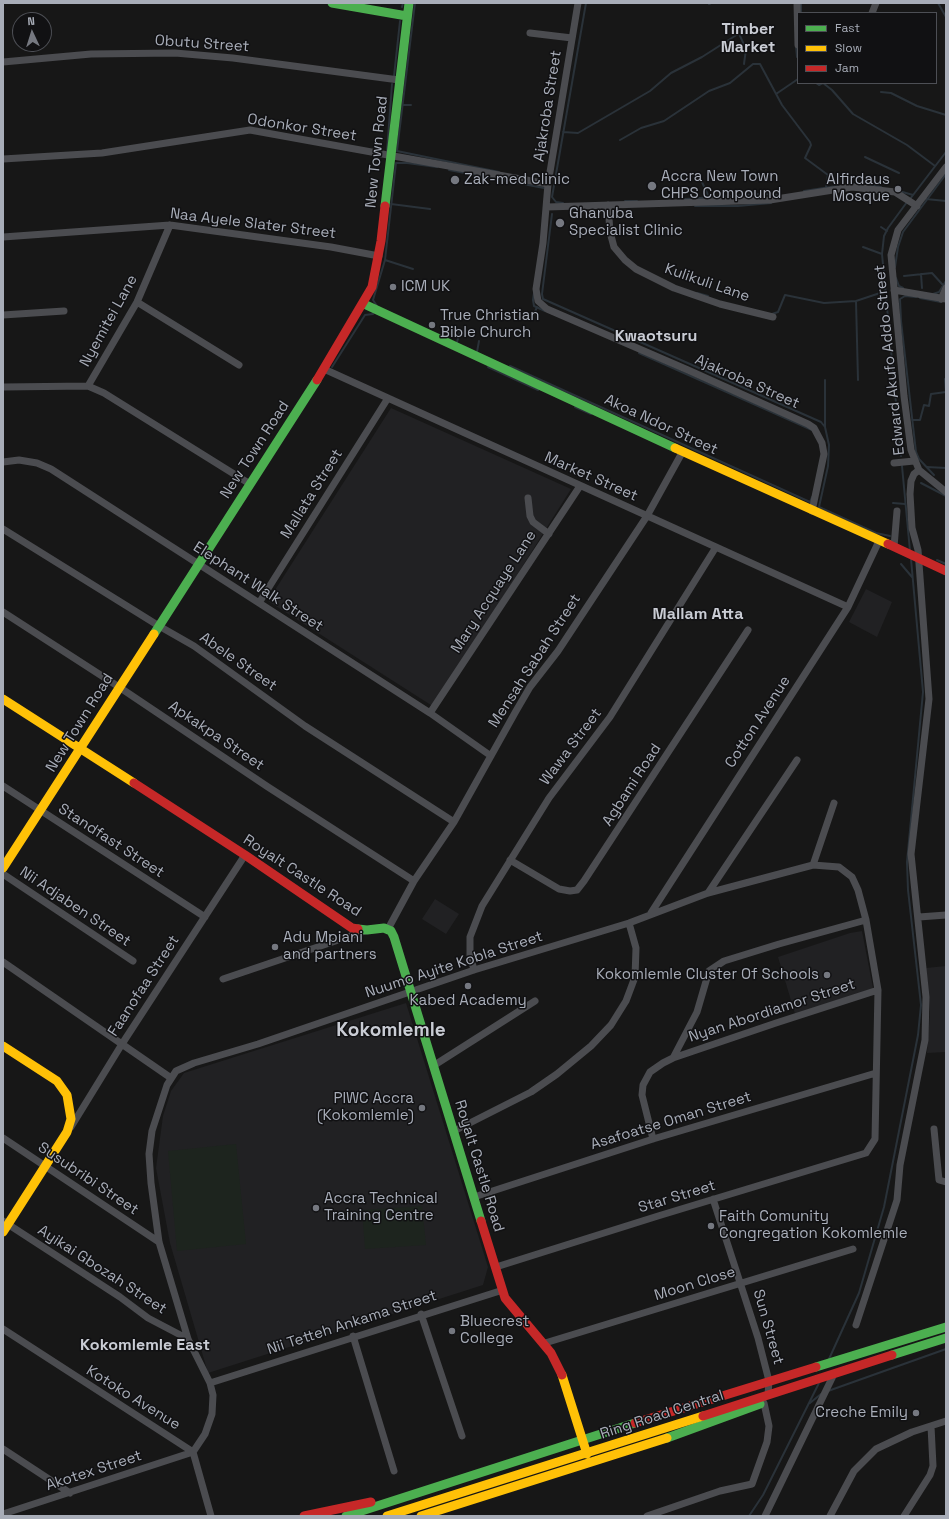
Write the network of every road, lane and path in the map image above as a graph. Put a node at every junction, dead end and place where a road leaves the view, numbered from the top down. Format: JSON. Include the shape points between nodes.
{"nodes":[{"id":1,"x":332,"y":3,"type":"edge"},
{"id":2,"x":409,"y":3,"type":"edge"},
{"id":3,"x":578,"y":3,"type":"edge"},
{"id":4,"x":407,"y":16,"type":"junction"},
{"id":5,"x":530,"y":34,"type":"dead end"},
{"id":6,"x":572,"y":38,"type":"junction"},
{"id":7,"x":3,"y":62,"type":"edge"},
{"id":8,"x":399,"y":80,"type":"junction"},
{"id":9,"x":390,"y":156,"type":"junction"},
{"id":10,"x":3,"y":159,"type":"edge"},
{"id":11,"x":946,"y":167,"type":"edge"},
{"id":12,"x":548,"y":184,"type":"junction"},
{"id":13,"x":914,"y":204,"type":"junction"},
{"id":14,"x":608,"y":205,"type":"junction"},
{"id":15,"x":547,"y":207,"type":"junction"},
{"id":16,"x":170,"y":224,"type":"junction"},
{"id":17,"x":3,"y":237,"type":"edge"},
{"id":18,"x":379,"y":256,"type":"junction"},
{"id":19,"x":946,"y":288,"type":"edge"},
{"id":20,"x":894,"y":290,"type":"junction"},
{"id":21,"x":944,"y":299,"type":"edge"},
{"id":22,"x":137,"y":302,"type":"junction"},
{"id":23,"x":364,"y":304,"type":"junction"},
{"id":24,"x":64,"y":311,"type":"dead end"},
{"id":25,"x":3,"y":314,"type":"edge"},
{"id":26,"x":773,"y":317,"type":"dead end"},
{"id":27,"x":239,"y":365,"type":"dead end"},
{"id":28,"x":324,"y":369,"type":"junction"},
{"id":29,"x":88,"y":386,"type":"junction"},
{"id":30,"x":3,"y":387,"type":"edge"},
{"id":31,"x":388,"y":398,"type":"junction"},
{"id":32,"x":683,"y":451,"type":"junction"},
{"id":33,"x":914,"y":461,"type":"junction"},
{"id":34,"x":3,"y":462,"type":"edge"},
{"id":35,"x":894,"y":463,"type":"dead end"},
{"id":36,"x":919,"y":470,"type":"junction"},
{"id":37,"x":250,"y":484,"type":"junction"},
{"id":38,"x":580,"y":486,"type":"junction"},
{"id":39,"x":946,"y":492,"type":"edge"},
{"id":40,"x":528,"y":498,"type":"dead end"},
{"id":41,"x":812,"y":511,"type":"junction"},
{"id":42,"x":897,"y":511,"type":"dead end"},
{"id":43,"x":647,"y":516,"type":"junction"},
{"id":44,"x":3,"y":529,"type":"edge"},
{"id":45,"x":549,"y":534,"type":"junction"},
{"id":46,"x":879,"y":540,"type":"junction"},
{"id":47,"x":716,"y":547,"type":"junction"},
{"id":48,"x":897,"y":548,"type":"junction"},
{"id":49,"x":918,"y":558,"type":"junction"},
{"id":50,"x":200,"y":565,"type":"junction"},
{"id":51,"x":946,"y":571,"type":"edge"},
{"id":52,"x":259,"y":603,"type":"junction"},
{"id":53,"x":848,"y":607,"type":"junction"},
{"id":54,"x":3,"y":612,"type":"edge"},
{"id":55,"x":159,"y":626,"type":"junction"},
{"id":56,"x":748,"y":630,"type":"dead end"},
{"id":57,"x":119,"y":687,"type":"junction"},
{"id":58,"x":3,"y":699,"type":"edge"},
{"id":59,"x":430,"y":713,"type":"junction"},
{"id":60,"x":80,"y":749,"type":"junction"},
{"id":61,"x":490,"y":756,"type":"junction"},
{"id":62,"x":797,"y":760,"type":"dead end"},
{"id":63,"x":3,"y":786,"type":"edge"},
{"id":64,"x":834,"y":802,"type":"dead end"},
{"id":65,"x":41,"y":810,"type":"junction"},
{"id":66,"x":454,"y":822,"type":"junction"},
{"id":67,"x":245,"y":855,"type":"junction"},
{"id":68,"x":510,"y":860,"type":"junction"},
{"id":69,"x":813,"y":864,"type":"junction"},
{"id":70,"x":3,"y":868,"type":"edge"},
{"id":71,"x":3,"y":874,"type":"edge"},
{"id":72,"x":414,"y":881,"type":"junction"},
{"id":73,"x":708,"y":894,"type":"junction"},
{"id":74,"x":651,"y":913,"type":"junction"},
{"id":75,"x":946,"y":915,"type":"edge"},
{"id":76,"x":205,"y":917,"type":"junction"},
{"id":77,"x":919,"y":917,"type":"junction"},
{"id":78,"x":866,"y":920,"type":"junction"},
{"id":79,"x":629,"y":923,"type":"junction"},
{"id":80,"x":388,"y":929,"type":"junction"},
{"id":81,"x":367,"y":930,"type":"junction"},
{"id":82,"x":133,"y":961,"type":"dead end"},
{"id":83,"x":3,"y":962,"type":"edge"},
{"id":84,"x":474,"y":970,"type":"junction"},
{"id":85,"x":223,"y":979,"type":"dead end"},
{"id":86,"x":878,"y":990,"type":"junction"},
{"id":87,"x":410,"y":991,"type":"junction"},
{"id":88,"x":535,"y":1001,"type":"dead end"},
{"id":89,"x":122,"y":1044,"type":"junction"},
{"id":90,"x":3,"y":1046,"type":"edge"},
{"id":91,"x":673,"y":1058,"type":"junction"},
{"id":92,"x":33,"y":1066,"type":"junction"},
{"id":93,"x":434,"y":1066,"type":"junction"},
{"id":94,"x":876,"y":1072,"type":"junction"},
{"id":95,"x":171,"y":1078,"type":"junction"},
{"id":96,"x":934,"y":1129,"type":"dead end"},
{"id":97,"x":454,"y":1131,"type":"junction"},
{"id":98,"x":67,"y":1132,"type":"junction"},
{"id":99,"x":3,"y":1138,"type":"edge"},
{"id":100,"x":653,"y":1139,"type":"junction"},
{"id":101,"x":61,"y":1140,"type":"junction"},
{"id":102,"x":866,"y":1153,"type":"joint"},
{"id":103,"x":45,"y":1165,"type":"junction"},
{"id":104,"x":946,"y":1182,"type":"edge"},
{"id":105,"x":474,"y":1197,"type":"junction"},
{"id":106,"x":713,"y":1199,"type":"junction"},
{"id":107,"x":6,"y":1223,"type":"edge"},
{"id":108,"x":3,"y":1232,"type":"edge"},
{"id":109,"x":159,"y":1242,"type":"junction"},
{"id":110,"x":853,"y":1249,"type":"dead end"},
{"id":111,"x":496,"y":1268,"type":"junction"},
{"id":112,"x":741,"y":1283,"type":"junction"},
{"id":113,"x":502,"y":1290,"type":"junction"},
{"id":114,"x":421,"y":1314,"type":"junction"},
{"id":115,"x":856,"y":1324,"type":"dead end"},
{"id":116,"x":946,"y":1326,"type":"edge"},
{"id":117,"x":3,"y":1329,"type":"edge"},
{"id":118,"x":353,"y":1336,"type":"junction"},
{"id":119,"x":946,"y":1338,"type":"edge"},
{"id":120,"x":188,"y":1339,"type":"junction"},
{"id":121,"x":545,"y":1343,"type":"junction"},
{"id":122,"x":831,"y":1375,"type":"junction"},
{"id":123,"x":770,"y":1381,"type":"junction"},
{"id":124,"x":210,"y":1383,"type":"junction"},
{"id":125,"x":766,"y":1399,"type":"junction"},
{"id":126,"x":946,"y":1421,"type":"edge"},
{"id":127,"x":931,"y":1426,"type":"junction"},
{"id":128,"x":462,"y":1436,"type":"dead end"},
{"id":129,"x":583,"y":1440,"type":"junction"},
{"id":130,"x":3,"y":1449,"type":"edge"},
{"id":131,"x":193,"y":1452,"type":"junction"},
{"id":132,"x":587,"y":1454,"type":"junction"},
{"id":133,"x":394,"y":1470,"type":"dead end"},
{"id":134,"x":70,"y":1493,"type":"junction"},
{"id":135,"x":409,"y":1496,"type":"junction"},
{"id":136,"x":3,"y":1514,"type":"edge"},
{"id":137,"x":211,"y":1516,"type":"edge"},
{"id":138,"x":304,"y":1516,"type":"edge"},
{"id":139,"x":346,"y":1516,"type":"edge"},
{"id":140,"x":387,"y":1516,"type":"edge"},
{"id":141,"x":421,"y":1516,"type":"edge"},
{"id":142,"x":647,"y":1516,"type":"edge"},
{"id":143,"x":764,"y":1516,"type":"edge"},
{"id":144,"x":830,"y":1516,"type":"edge"},
{"id":145,"x":904,"y":1516,"type":"edge"}],
"edges":[{"from":1,"to":4,"type":"street"},
{"from":2,"to":4,"type":"street","name":"New Town Road"},
{"from":3,"to":6,"type":"street","name":"Ajakroba Street"},
{"from":4,"to":8,"type":"street","name":"New Town Road"},
{"from":5,"to":6,"type":"street"},
{"from":6,"to":12,"type":"street","name":"Ajakroba Street","via":[[560,125]]},
{"from":7,"to":8,"type":"street","name":"Obutu Street","via":[[91,54],[175,53]]},
{"from":8,"to":9,"type":"street","name":"New Town Road"},
{"from":9,"to":10,"type":"street","name":"Odonkor Street","via":[[250,130],[102,153]]},
{"from":9,"to":12,"type":"street","name":"Odonkor Street"},
{"from":9,"to":18,"type":"street","name":"New Town Road"},
{"from":11,"to":13,"type":"street","name":"Edward Akufo Addo Street"},
{"from":12,"to":15,"type":"street","name":"Ajakroba Street"},
{"from":13,"to":14,"type":"street","via":[[895,192],[852,187],[770,200]]},
{"from":13,"to":20,"type":"street","name":"Edward Akufo Addo Street","via":[[898,230],[891,255]]},
{"from":14,"to":15,"type":"street"},
{"from":14,"to":26,"type":"street","name":"Kulikuli Lane","via":[[614,247],[636,269],[674,288],[720,304]]},
{"from":15,"to":41,"type":"street","name":"Ajakroba Street","via":[[536,289],[541,305],[814,428],[822,443],[824,454]]},
{"from":16,"to":17,"type":"street","name":"Naa Ayele Slater Street"},
{"from":16,"to":18,"type":"street","name":"Naa Ayele Slater Street"},
{"from":16,"to":22,"type":"street","name":"Nyemitei Lane"},
{"from":18,"to":23,"type":"street","name":"New Town Road","via":[[372,287]]},
{"from":19,"to":21,"type":"street"},
{"from":20,"to":21,"type":"street"},
{"from":20,"to":33,"type":"street","name":"Edward Akufo Addo Street","via":[[904,396]]},
{"from":22,"to":27,"type":"street"},
{"from":22,"to":29,"type":"street","name":"Nyemitei Lane"},
{"from":23,"to":28,"type":"street","name":"New Town Road"},
{"from":23,"to":32,"type":"street","name":"Akoa Ndor Street"},
{"from":24,"to":25,"type":"street"},
{"from":28,"to":31,"type":"street","name":"Market Street"},
{"from":28,"to":37,"type":"street","name":"New Town Road"},
{"from":29,"to":30,"type":"street"},
{"from":29,"to":37,"type":"street"},
{"from":31,"to":38,"type":"street","name":"Market Street"},
{"from":31,"to":52,"type":"street","name":"Mallata Street"},
{"from":32,"to":41,"type":"street","name":"Akoa Ndor Street"},
{"from":32,"to":43,"type":"street","name":"Mensah Sabah Street"},
{"from":33,"to":35,"type":"street"},
{"from":33,"to":36,"type":"street","name":"Edward Akufo Addo Street"},
{"from":34,"to":50,"type":"street","name":"Elephant Walk Street","via":[[19,460],[51,469]]},
{"from":36,"to":39,"type":"street"},
{"from":36,"to":49,"type":"street","via":[[911,481],[910,494],[912,528],[918,546]]},
{"from":37,"to":50,"type":"street","name":"New Town Road"},
{"from":38,"to":43,"type":"street","name":"Market Street"},
{"from":38,"to":45,"type":"street","name":"Mary Acquaye Lane"},
{"from":40,"to":45,"type":"street","via":[[533,522]]},
{"from":41,"to":46,"type":"street","name":"Akoa Ndor Street"},
{"from":42,"to":48,"type":"street"},
{"from":43,"to":47,"type":"street","name":"Market Street"},
{"from":43,"to":61,"type":"street","name":"Mensah Sabah Street","via":[[558,651],[530,687]]},
{"from":44,"to":55,"type":"street","name":"Abele Street"},
{"from":45,"to":59,"type":"street","name":"Mary Acquaye Lane"},
{"from":46,"to":48,"type":"street","name":"Akoa Ndor Street"},
{"from":46,"to":53,"type":"street","name":"Cotton Avenue"},
{"from":47,"to":53,"type":"street","name":"Market Street"},
{"from":47,"to":68,"type":"street","name":"Wawa Street","via":[[610,717],[549,798]]},
{"from":48,"to":49,"type":"street","name":"Akoa Ndor Street"},
{"from":49,"to":51,"type":"street","name":"Akoa Ndor Street"},
{"from":49,"to":77,"type":"street","via":[[929,699],[911,854]]},
{"from":50,"to":52,"type":"street","name":"Elephant Walk Street"},
{"from":50,"to":55,"type":"street","name":"New Town Road"},
{"from":52,"to":59,"type":"street","name":"Elephant Walk Street"},
{"from":53,"to":74,"type":"street","name":"Cotton Avenue"},
{"from":54,"to":57,"type":"street","name":"Apkakpa Street"},
{"from":55,"to":57,"type":"street","name":"New Town Road"},
{"from":55,"to":66,"type":"street","name":"Abele Street","via":[[194,646],[305,726]]},
{"from":56,"to":68,"type":"street","name":"Agbami Road","via":[[577,890],[559,889]]},
{"from":57,"to":60,"type":"street","name":"New Town Road"},
{"from":57,"to":72,"type":"street","name":"Apkakpa Street"},
{"from":58,"to":60,"type":"street","name":"Royalt Castle Road"},
{"from":59,"to":61,"type":"street","name":"Elephant Walk Street"},
{"from":60,"to":65,"type":"street","name":"New Town Road"},
{"from":60,"to":67,"type":"street","name":"Royalt Castle Road"},
{"from":61,"to":66,"type":"street","name":"Mensah Sabah Street"},
{"from":62,"to":73,"type":"street"},
{"from":63,"to":65,"type":"street","name":"Standfast Street"},
{"from":64,"to":69,"type":"street"},
{"from":65,"to":70,"type":"street","name":"New Town Road"},
{"from":65,"to":76,"type":"street","name":"Standfast Street"},
{"from":66,"to":72,"type":"street","name":"Mensah Sabah Street"},
{"from":67,"to":76,"type":"street","name":"Faanofaa Street"},
{"from":67,"to":81,"type":"street","name":"Royalt Castle Road","via":[[352,928]]},
{"from":68,"to":84,"type":"street","name":"Wawa Street","via":[[473,926],[470,954]]},
{"from":69,"to":73,"type":"street","name":"Nuumo Ayite Kobla Street"},
{"from":69,"to":78,"type":"street","name":"Nuumo Ayite Kobla Street","via":[[839,867],[852,877]]},
{"from":71,"to":82,"type":"street","name":"Nii Adjaben Street"},
{"from":72,"to":80,"type":"street","name":"Mensah Sabah Street"},
{"from":73,"to":74,"type":"street","name":"Nuumo Ayite Kobla Street"},
{"from":74,"to":79,"type":"street","name":"Nuumo Ayite Kobla Street"},
{"from":75,"to":77,"type":"street"},
{"from":76,"to":89,"type":"street","name":"Faanofaa Street"},
{"from":77,"to":115,"type":"street","via":[[926,997],[925,1040],[900,1165],[897,1200]]},
{"from":78,"to":86,"type":"street","name":"Nuumo Ayite Kobla Street"},
{"from":78,"to":91,"type":"street","via":[[779,944],[724,962],[709,971],[697,1012]]},
{"from":79,"to":84,"type":"street","name":"Nuumo Ayite Kobla Street"},
{"from":79,"to":97,"type":"street","via":[[636,948],[635,977],[626,1001],[610,1024],[591,1046],[531,1092]]},
{"from":80,"to":81,"type":"street","name":"Royalt Castle Road"},
{"from":80,"to":87,"type":"street","name":"Royalt Castle Road","via":[[394,938]]},
{"from":81,"to":85,"type":"street"},
{"from":83,"to":89,"type":"street"},
{"from":84,"to":87,"type":"street","name":"Nuumo Ayite Kobla Street"},
{"from":86,"to":91,"type":"street","name":"Nyan Abordiamor Street"},
{"from":86,"to":94,"type":"street","name":"Nuumo Ayite Kobla Street"},
{"from":87,"to":93,"type":"street","name":"Royalt Castle Road"},
{"from":87,"to":95,"type":"street","name":"Nuumo Ayite Kobla Street","via":[[258,1044],[194,1063],[176,1071]]},
{"from":88,"to":93,"type":"street"},
{"from":89,"to":95,"type":"street"},
{"from":89,"to":98,"type":"street","name":"Faanofaa Street","via":[[70,1131]]},
{"from":90,"to":92,"type":"street"},
{"from":91,"to":100,"type":"street","name":"Nyan Abordiamor Street","via":[[650,1072],[643,1085],[642,1096]]},
{"from":92,"to":98,"type":"street","via":[[51,1076],[67,1095],[71,1118]]},
{"from":92,"to":101,"type":"street","via":[[54,1087],[64,1104],[65,1124]]},
{"from":93,"to":97,"type":"street","name":"Royalt Castle Road"},
{"from":94,"to":100,"type":"street","name":"Asafoatse Oman Street"},
{"from":94,"to":102,"type":"street","name":"Nuumo Ayite Kobla Street","via":[[875,1139]]},
{"from":95,"to":109,"type":"street","via":[[152,1132],[149,1154]]},
{"from":96,"to":104,"type":"street","via":[[939,1180]]},
{"from":97,"to":105,"type":"street","name":"Royalt Castle Road"},
{"from":98,"to":101,"type":"street"},
{"from":99,"to":103,"type":"street","name":"Susubribi Street"},
{"from":100,"to":105,"type":"street","name":"Asafoatse Oman Street"},
{"from":101,"to":103,"type":"street"},
{"from":102,"to":106,"type":"street","name":"Star Street"},
{"from":103,"to":107,"type":"street"},
{"from":103,"to":109,"type":"street","name":"Susubribi Street"},
{"from":105,"to":111,"type":"street","name":"Royalt Castle Road"},
{"from":106,"to":111,"type":"street","name":"Star Street"},
{"from":106,"to":112,"type":"street","name":"Sun Street"},
{"from":107,"to":108,"type":"street"},
{"from":107,"to":120,"type":"street","name":"Ayikai Gbozah Street","via":[[148,1318]]},
{"from":109,"to":120,"type":"street"},
{"from":110,"to":112,"type":"street","name":"Moon Close"},
{"from":111,"to":113,"type":"street","name":"Royalt Castle Road"},
{"from":112,"to":121,"type":"street","name":"Moon Close"},
{"from":112,"to":123,"type":"street","name":"Sun Street"},
{"from":113,"to":114,"type":"street","name":"Nii Tetteh Ankama Street"},
{"from":113,"to":121,"type":"street","name":"Royalt Castle Road","via":[[512,1308]]},
{"from":114,"to":118,"type":"street","name":"Nii Tetteh Ankama Street"},
{"from":114,"to":128,"type":"street"},
{"from":116,"to":123,"type":"street","name":"Ring Road Central"},
{"from":117,"to":131,"type":"street","name":"Kotoko Avenue"},
{"from":118,"to":124,"type":"street","name":"Nii Tetteh Ankama Street"},
{"from":118,"to":133,"type":"street"},
{"from":119,"to":122,"type":"street"},
{"from":120,"to":124,"type":"street"},
{"from":121,"to":129,"type":"street","name":"Royalt Castle Road","via":[[560,1369]]},
{"from":122,"to":125,"type":"street"},
{"from":122,"to":143,"type":"street"},
{"from":123,"to":125,"type":"street","name":"Sun Street"},
{"from":123,"to":129,"type":"street","name":"Ring Road Central"},
{"from":124,"to":131,"type":"street","via":[[213,1395],[212,1414],[205,1434]]},
{"from":125,"to":132,"type":"street","name":"Ring Road Central"},
{"from":125,"to":141,"type":"street","via":[[684,1433]]},
{"from":125,"to":142,"type":"street","via":[[769,1426],[767,1442],[752,1484],[720,1491]]},
{"from":126,"to":127,"type":"street"},
{"from":127,"to":144,"type":"street","via":[[876,1449],[849,1479]]},
{"from":127,"to":145,"type":"street","via":[[933,1466]]},
{"from":129,"to":132,"type":"street","name":"Royalt Castle Road"},
{"from":129,"to":135,"type":"street","name":"Ring Road Central"},
{"from":130,"to":134,"type":"street"},
{"from":131,"to":134,"type":"street","name":"Akotex Street"},
{"from":131,"to":137,"type":"street"},
{"from":132,"to":140,"type":"street","name":"Ring Road Central"},
{"from":134,"to":136,"type":"street","name":"Akotex Street"},
{"from":135,"to":138,"type":"street","name":"Ring Road Central"},
{"from":135,"to":139,"type":"street","name":"Ring Road Central"}]}
